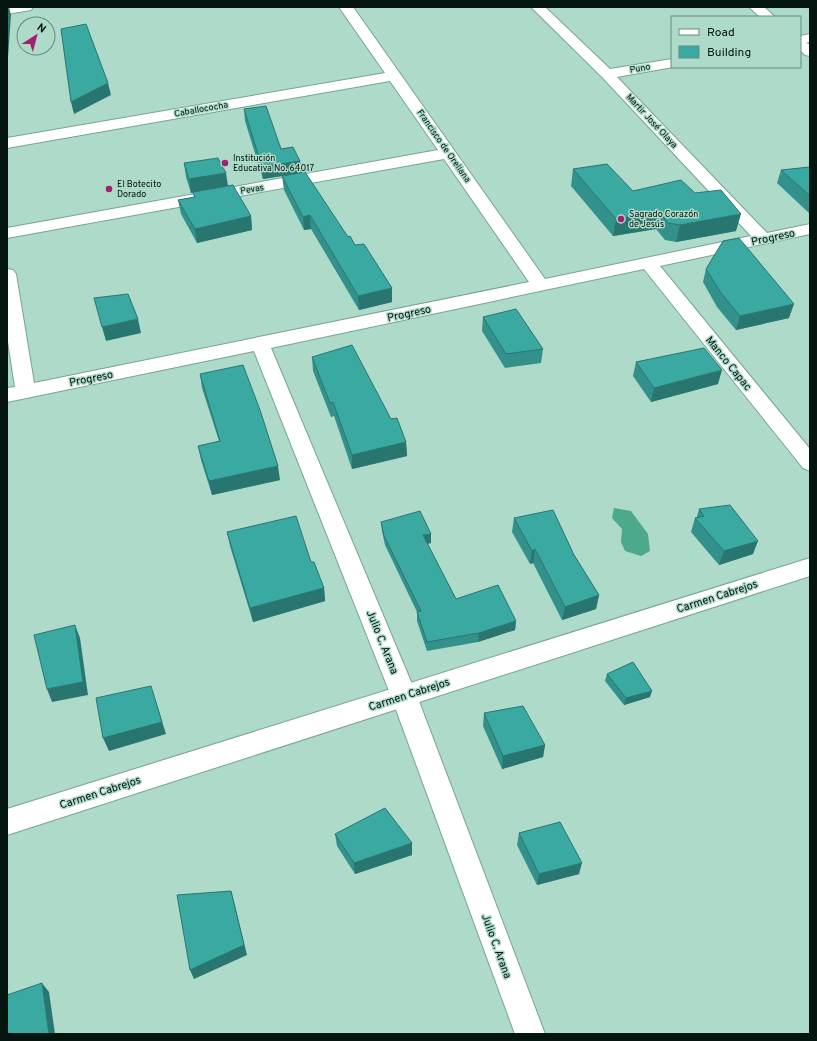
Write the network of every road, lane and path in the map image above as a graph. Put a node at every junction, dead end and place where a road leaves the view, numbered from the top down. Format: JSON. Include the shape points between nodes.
{"nodes":[{"id":1,"x":26,"y":7,"type":"edge"},
{"id":2,"x":346,"y":7,"type":"edge"},
{"id":3,"x":538,"y":7,"type":"edge"},
{"id":4,"x":756,"y":7,"type":"edge"},
{"id":5,"x":7,"y":10,"type":"edge"},
{"id":6,"x":767,"y":16,"type":"edge"},
{"id":7,"x":801,"y":44,"type":"edge"},
{"id":8,"x":810,"y":52,"type":"edge"},
{"id":9,"x":671,"y":62,"type":"edge"},
{"id":10,"x":607,"y":74,"type":"junction"},
{"id":11,"x":395,"y":76,"type":"junction"},
{"id":12,"x":7,"y":143,"type":"edge"},
{"id":13,"x":449,"y":153,"type":"junction"},
{"id":14,"x":810,"y":229,"type":"edge"},
{"id":15,"x":7,"y":233,"type":"edge"},
{"id":16,"x":763,"y":239,"type":"junction"},
{"id":17,"x":648,"y":263,"type":"junction"},
{"id":18,"x":7,"y":274,"type":"edge"},
{"id":19,"x":540,"y":285,"type":"junction"},
{"id":20,"x":260,"y":344,"type":"junction"},
{"id":21,"x":25,"y":391,"type":"junction"},
{"id":22,"x":7,"y":395,"type":"edge"},
{"id":23,"x":810,"y":463,"type":"edge"},
{"id":24,"x":810,"y":567,"type":"edge"},
{"id":25,"x":404,"y":696,"type":"junction"},
{"id":26,"x":7,"y":822,"type":"edge"},
{"id":27,"x":530,"y":1034,"type":"edge"}],
"edges":[{"from":1,"to":5,"type":"street"},
{"from":2,"to":11,"type":"street","name":"Francisco de Orellana"},
{"from":3,"to":10,"type":"street","name":"Martir José Olaya"},
{"from":4,"to":6,"type":"street"},
{"from":7,"to":8,"type":"street"},
{"from":9,"to":10,"type":"street","name":"Puno"},
{"from":10,"to":16,"type":"street","name":"Martir José Olaya"},
{"from":11,"to":12,"type":"street","name":"Caballococha"},
{"from":11,"to":13,"type":"street","name":"Francisco de Orellana"},
{"from":13,"to":15,"type":"street","name":"Pevas"},
{"from":13,"to":19,"type":"street","name":"Francisco de Orellana"},
{"from":14,"to":16,"type":"street","name":"Progreso"},
{"from":16,"to":17,"type":"street","name":"Progreso"},
{"from":17,"to":19,"type":"street","name":"Progreso"},
{"from":17,"to":23,"type":"street","name":"Manco Capac"},
{"from":18,"to":21,"type":"street"},
{"from":19,"to":20,"type":"street","name":"Progreso"},
{"from":20,"to":21,"type":"street","name":"Progreso"},
{"from":20,"to":25,"type":"street","name":"Julio C. Arana"},
{"from":21,"to":22,"type":"street","name":"Progreso"},
{"from":24,"to":25,"type":"street","name":"Carmen Cabrejos"},
{"from":25,"to":26,"type":"street","name":"Carmen Cabrejos"},
{"from":25,"to":27,"type":"street","name":"Julio C. Arana"}]}
